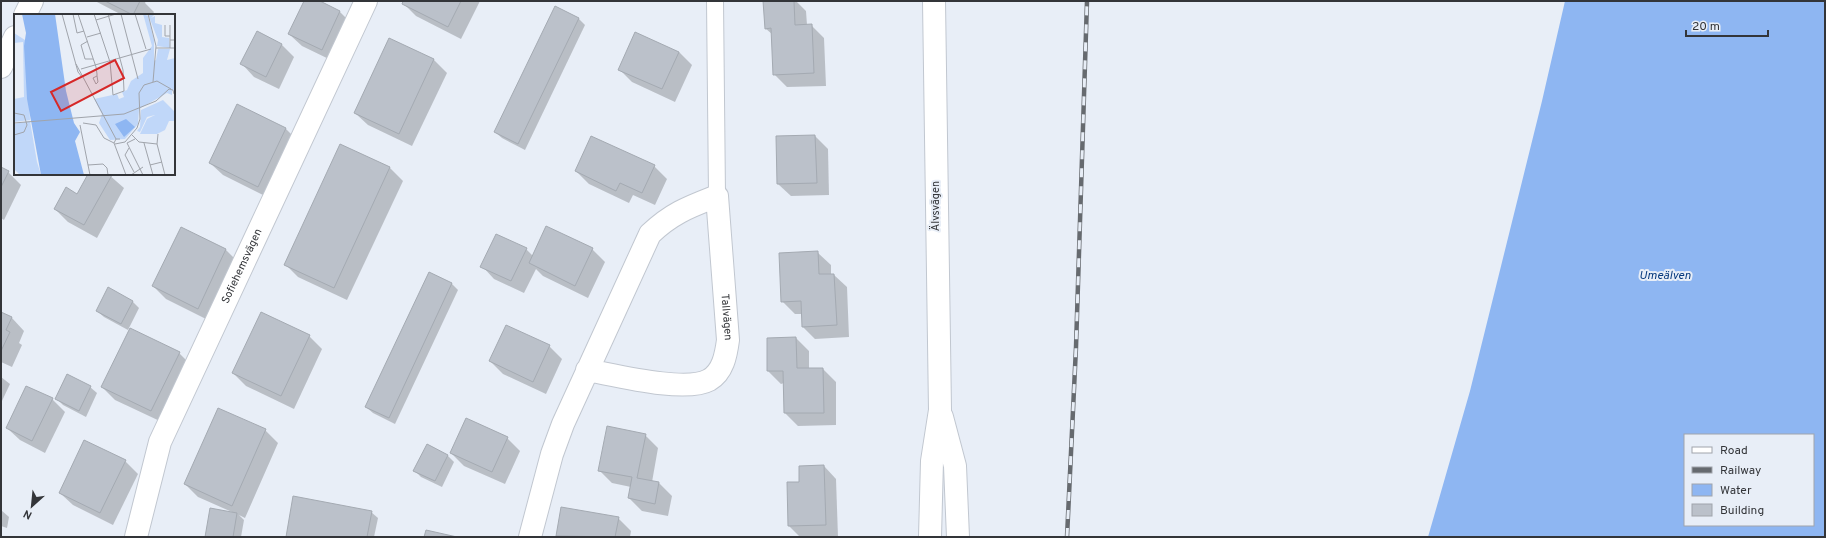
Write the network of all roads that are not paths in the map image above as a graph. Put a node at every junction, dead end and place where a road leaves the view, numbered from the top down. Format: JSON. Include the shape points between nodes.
{"nodes":[{"id":1,"x":32,"y":1,"type":"edge"},
{"id":2,"x":366,"y":1,"type":"edge"},
{"id":3,"x":715,"y":1,"type":"edge"},
{"id":4,"x":934,"y":1,"type":"edge"},
{"id":5,"x":26,"y":14,"type":"edge"},
{"id":6,"x":14,"y":39,"type":"edge"},
{"id":7,"x":1,"y":67,"type":"edge"},
{"id":8,"x":717,"y":196,"type":"junction"},
{"id":9,"x":587,"y":370,"type":"junction"},
{"id":10,"x":940,"y":410,"type":"junction"},
{"id":11,"x":136,"y":537,"type":"edge"},
{"id":12,"x":530,"y":537,"type":"edge"},
{"id":13,"x":930,"y":537,"type":"edge"},
{"id":14,"x":958,"y":537,"type":"edge"}],
"edges":[{"from":1,"to":5,"type":"street"},
{"from":2,"to":11,"type":"street","name":"Sofiehemsvägen","via":[[160,442]]},
{"from":3,"to":8,"type":"lane","name":"Tallvägen"},
{"from":4,"to":10,"type":"street","name":"Älvsvägen"},
{"from":6,"to":7,"type":"street"},
{"from":8,"to":9,"type":"street","via":[[684,209],[665,220],[650,234]]},
{"from":8,"to":9,"type":"street","name":"Tallvägen","via":[[728,340],[721,369],[710,380],[678,386]]},
{"from":9,"to":12,"type":"street","via":[[552,454]]},
{"from":10,"to":13,"type":"street","name":"Älvsvägen","via":[[932,461]]},
{"from":10,"to":14,"type":"street","name":"Älvsvägen","via":[[955,466]]}]}
